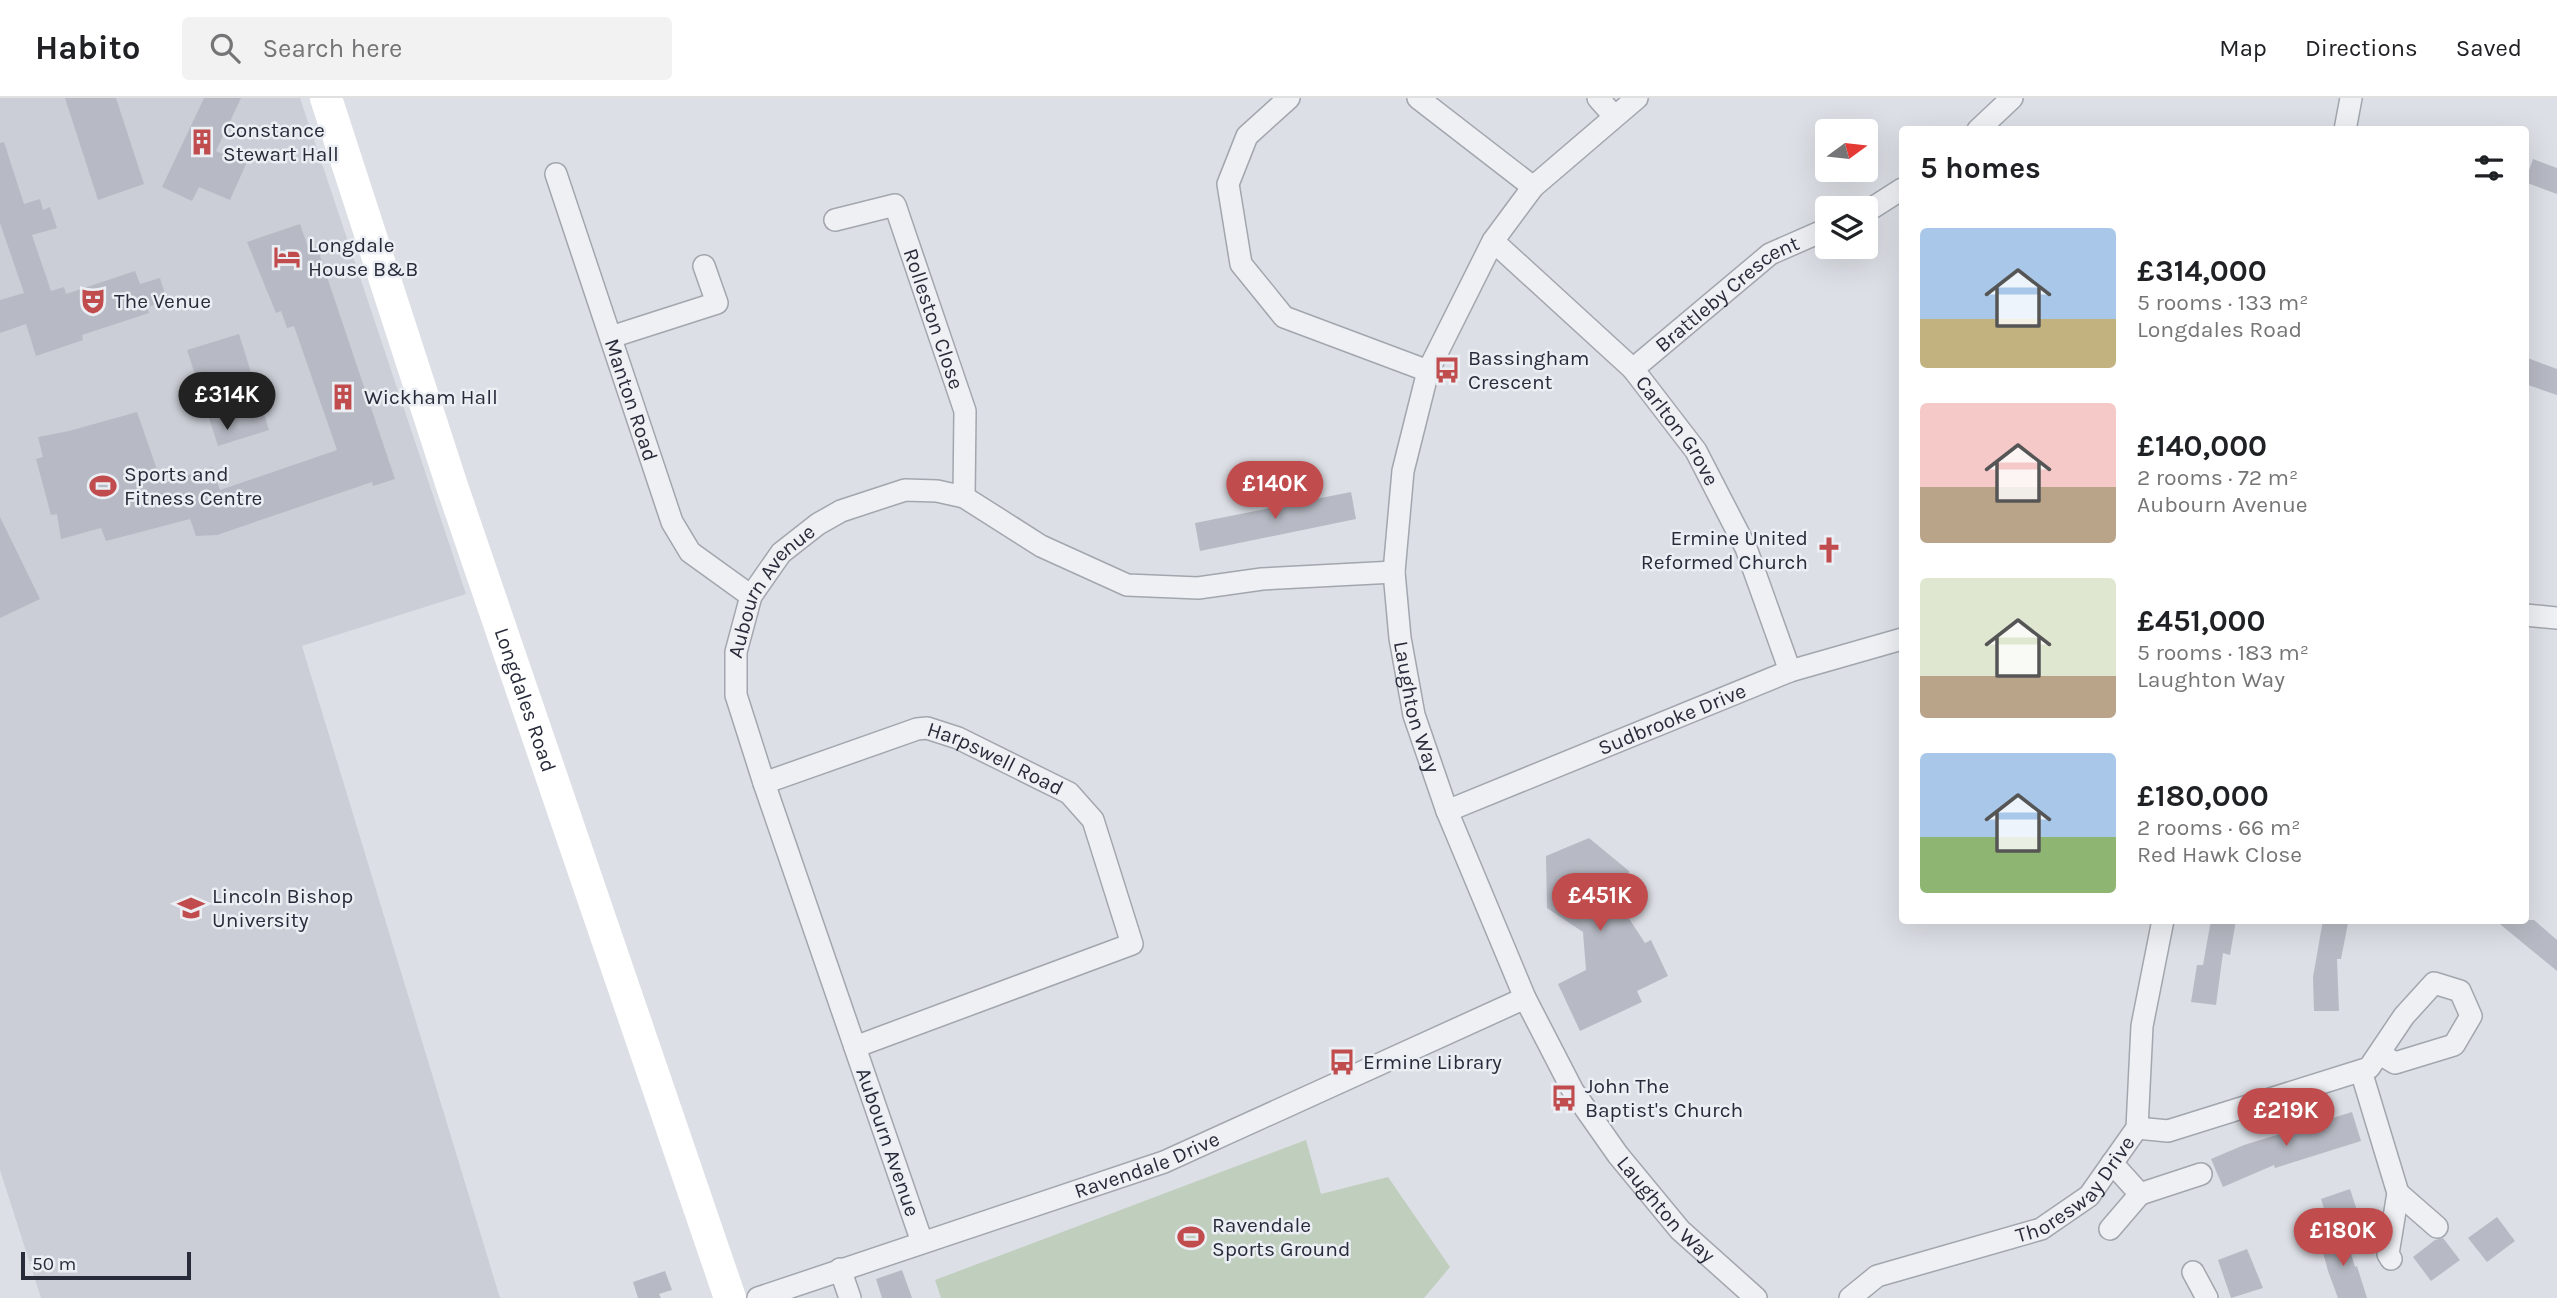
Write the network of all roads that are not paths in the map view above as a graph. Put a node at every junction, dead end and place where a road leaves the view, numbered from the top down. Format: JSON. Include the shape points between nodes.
{"nodes":[{"id":1,"x":326,"y":98,"type":"edge"},
{"id":2,"x":1289,"y":98,"type":"edge"},
{"id":3,"x":1418,"y":98,"type":"edge"},
{"id":4,"x":1598,"y":98,"type":"edge"},
{"id":5,"x":1637,"y":98,"type":"edge"},
{"id":6,"x":2012,"y":98,"type":"edge"},
{"id":7,"x":2351,"y":98,"type":"edge"},
{"id":8,"x":1614,"y":116,"type":"junction"},
{"id":9,"x":1982,"y":126,"type":"edge"},
{"id":10,"x":2346,"y":126,"type":"edge"},
{"id":11,"x":556,"y":174,"type":"dead end"},
{"id":12,"x":1533,"y":187,"type":"junction"},
{"id":13,"x":1899,"y":191,"type":"edge"},
{"id":14,"x":1878,"y":204,"type":"edge"},
{"id":15,"x":835,"y":220,"type":"dead end"},
{"id":16,"x":1815,"y":234,"type":"edge"},
{"id":17,"x":1493,"y":242,"type":"junction"},
{"id":18,"x":704,"y":266,"type":"dead end"},
{"id":19,"x":611,"y":337,"type":"junction"},
{"id":20,"x":1633,"y":369,"type":"junction"},
{"id":21,"x":1428,"y":371,"type":"junction"},
{"id":22,"x":964,"y":496,"type":"junction"},
{"id":23,"x":1394,"y":572,"type":"junction"},
{"id":24,"x":751,"y":596,"type":"junction"},
{"id":25,"x":2529,"y":615,"type":"edge"},
{"id":26,"x":2557,"y":618,"type":"edge"},
{"id":27,"x":1899,"y":640,"type":"edge"},
{"id":28,"x":1790,"y":671,"type":"junction"},
{"id":29,"x":764,"y":783,"type":"junction"},
{"id":30,"x":1447,"y":811,"type":"junction"},
{"id":31,"x":2162,"y":924,"type":"edge"},
{"id":32,"x":1525,"y":998,"type":"junction"},
{"id":33,"x":855,"y":1047,"type":"junction"},
{"id":34,"x":2381,"y":1054,"type":"dead end"},
{"id":35,"x":2361,"y":1071,"type":"junction"},
{"id":36,"x":2137,"y":1128,"type":"junction"},
{"id":37,"x":2112,"y":1163,"type":"junction"},
{"id":38,"x":2201,"y":1174,"type":"dead end"},
{"id":39,"x":2140,"y":1194,"type":"junction"},
{"id":40,"x":2398,"y":1194,"type":"junction"},
{"id":41,"x":2437,"y":1227,"type":"dead end"},
{"id":42,"x":2109,"y":1229,"type":"dead end"},
{"id":43,"x":922,"y":1241,"type":"junction"},
{"id":44,"x":2391,"y":1259,"type":"dead end"},
{"id":45,"x":840,"y":1269,"type":"junction"},
{"id":46,"x":2193,"y":1272,"type":"dead end"},
{"id":47,"x":730,"y":1298,"type":"edge"},
{"id":48,"x":758,"y":1298,"type":"edge"},
{"id":49,"x":850,"y":1298,"type":"edge"},
{"id":50,"x":1756,"y":1298,"type":"edge"},
{"id":51,"x":1850,"y":1298,"type":"edge"},
{"id":52,"x":2207,"y":1298,"type":"edge"}],
"edges":[{"from":1,"to":47,"type":"main road","name":"Longdales Road","via":[[452,486]]},
{"from":2,"to":21,"type":"street","via":[[1247,135],[1228,184],[1241,264],[1284,317]]},
{"from":3,"to":12,"type":"street"},
{"from":4,"to":8,"type":"street"},
{"from":5,"to":8,"type":"street","name":"Laughton Way"},
{"from":6,"to":9,"type":"street"},
{"from":7,"to":10,"type":"street"},
{"from":8,"to":12,"type":"street","name":"Laughton Way"},
{"from":11,"to":19,"type":"street","name":"Manton Road"},
{"from":12,"to":17,"type":"street","name":"Laughton Way"},
{"from":13,"to":14,"type":"street"},
{"from":15,"to":22,"type":"street","name":"Rolleston Close","via":[[895,205],[965,411]]},
{"from":16,"to":20,"type":"street","name":"Brattleby Crescent","via":[[1770,254]]},
{"from":17,"to":20,"type":"street","name":"Carlton Grove"},
{"from":17,"to":21,"type":"street","name":"Laughton Way"},
{"from":18,"to":19,"type":"street","via":[[717,303]]},
{"from":19,"to":24,"type":"street","name":"Manton Road","via":[[672,522],[690,552]]},
{"from":20,"to":28,"type":"street","name":"Carlton Grove","via":[[1701,459],[1746,548]]},
{"from":21,"to":23,"type":"street","name":"Laughton Way","via":[[1403,471]]},
{"from":22,"to":23,"type":"street","name":"Aubourn Avenue","via":[[1041,546],[1127,585],[1198,588],[1262,579]]},
{"from":22,"to":24,"type":"street","name":"Aubourn Avenue","via":[[905,490],[841,510],[786,548]]},
{"from":23,"to":30,"type":"street","name":"Laughton Way","via":[[1412,705]]},
{"from":24,"to":29,"type":"street","name":"Aubourn Avenue","via":[[736,652],[734,686]]},
{"from":25,"to":26,"type":"street"},
{"from":27,"to":28,"type":"street","name":"Sudbrooke Drive"},
{"from":28,"to":30,"type":"street","name":"Sudbrooke Drive"},
{"from":29,"to":33,"type":"street","name":"Aubourn Avenue"},
{"from":29,"to":33,"type":"street","name":"Harpswell Road","via":[[927,728],[958,738],[1069,793],[1093,820],[1132,944]]},
{"from":30,"to":32,"type":"street","name":"Laughton Way"},
{"from":31,"to":36,"type":"street","name":"Thoresway Drive","via":[[2142,1026]]},
{"from":32,"to":43,"type":"street","name":"Ravendale Drive","via":[[1164,1162]]},
{"from":32,"to":50,"type":"street","name":"Laughton Way","via":[[1573,1091],[1618,1155],[1680,1230]]},
{"from":33,"to":43,"type":"street","name":"Aubourn Avenue"},
{"from":34,"to":35,"type":"street"},
{"from":35,"to":36,"type":"street","via":[[2168,1131]]},
{"from":35,"to":40,"type":"street"},
{"from":36,"to":37,"type":"street","name":"Thoresway Drive"},
{"from":37,"to":39,"type":"street"},
{"from":37,"to":51,"type":"street","name":"Thoresway Drive","via":[[2089,1196],[2041,1229],[1877,1276]]},
{"from":38,"to":39,"type":"street"},
{"from":39,"to":42,"type":"street"},
{"from":40,"to":41,"type":"street"},
{"from":40,"to":44,"type":"street","via":[[2388,1254]]},
{"from":43,"to":45,"type":"street","name":"Ravendale Drive"},
{"from":45,"to":48,"type":"street","name":"Ravendale Drive"},
{"from":45,"to":49,"type":"street"},
{"from":46,"to":52,"type":"street"}]}
